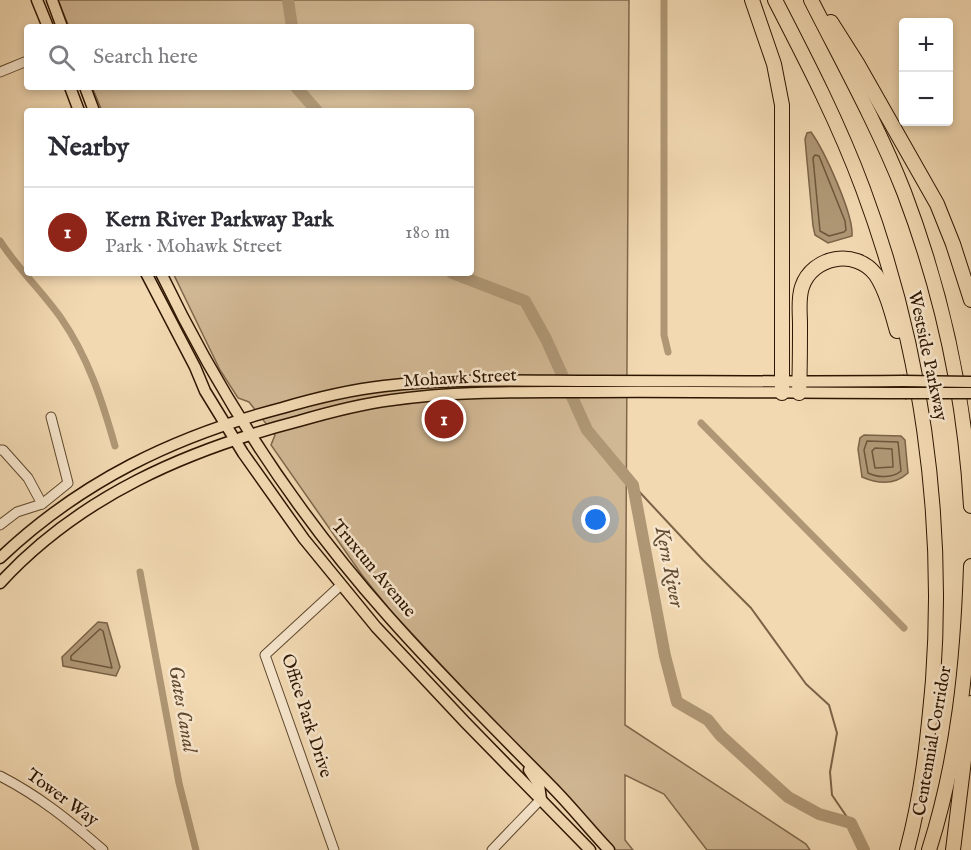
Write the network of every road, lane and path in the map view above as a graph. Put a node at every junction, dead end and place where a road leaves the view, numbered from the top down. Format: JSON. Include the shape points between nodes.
{"nodes":[{"id":1,"x":37,"y":0,"type":"edge"},
{"id":2,"x":52,"y":0,"type":"edge"},
{"id":3,"x":752,"y":0,"type":"edge"},
{"id":4,"x":775,"y":0,"type":"edge"},
{"id":5,"x":811,"y":0,"type":"edge"},
{"id":6,"x":817,"y":0,"type":"edge"},
{"id":7,"x":47,"y":24,"type":"edge"},
{"id":8,"x":61,"y":24,"type":"edge"},
{"id":9,"x":24,"y":62,"type":"edge"},
{"id":10,"x":0,"y":72,"type":"edge"},
{"id":11,"x":71,"y":90,"type":"edge"},
{"id":12,"x":86,"y":90,"type":"edge"},
{"id":13,"x":79,"y":108,"type":"edge"},
{"id":14,"x":93,"y":108,"type":"edge"},
{"id":15,"x":920,"y":235,"type":"junction"},
{"id":16,"x":149,"y":276,"type":"edge"},
{"id":17,"x":163,"y":276,"type":"edge"},
{"id":18,"x":971,"y":300,"type":"edge"},
{"id":19,"x":971,"y":382,"type":"edge"},
{"id":20,"x":800,"y":387,"type":"junction"},
{"id":21,"x":782,"y":388,"type":"junction"},
{"id":22,"x":971,"y":393,"type":"edge"},
{"id":23,"x":51,"y":417,"type":"dead end"},
{"id":24,"x":241,"y":418,"type":"junction"},
{"id":25,"x":971,"y":421,"type":"edge"},
{"id":26,"x":225,"y":424,"type":"junction"},
{"id":27,"x":251,"y":433,"type":"junction"},
{"id":28,"x":236,"y":440,"type":"junction"},
{"id":29,"x":2,"y":450,"type":"edge"},
{"id":30,"x":136,"y":461,"type":"junction"},
{"id":31,"x":930,"y":478,"type":"junction"},
{"id":32,"x":114,"y":492,"type":"junction"},
{"id":33,"x":42,"y":504,"type":"junction"},
{"id":34,"x":971,"y":506,"type":"edge"},
{"id":35,"x":0,"y":525,"type":"edge"},
{"id":36,"x":0,"y":558,"type":"edge"},
{"id":37,"x":0,"y":566,"type":"edge"},
{"id":38,"x":971,"y":566,"type":"edge"},
{"id":39,"x":0,"y":583,"type":"edge"},
{"id":40,"x":341,"y":585,"type":"junction"},
{"id":41,"x":971,"y":703,"type":"edge"},
{"id":42,"x":519,"y":754,"type":"junction"},
{"id":43,"x":0,"y":776,"type":"edge"},
{"id":44,"x":541,"y":799,"type":"junction"},
{"id":45,"x":916,"y":803,"type":"junction"},
{"id":46,"x":593,"y":834,"type":"junction"},
{"id":47,"x":103,"y":850,"type":"edge"},
{"id":48,"x":334,"y":850,"type":"edge"},
{"id":49,"x":492,"y":850,"type":"edge"},
{"id":50,"x":590,"y":850,"type":"edge"},
{"id":51,"x":609,"y":850,"type":"edge"},
{"id":52,"x":901,"y":850,"type":"edge"},
{"id":53,"x":907,"y":850,"type":"edge"},
{"id":54,"x":929,"y":850,"type":"edge"},
{"id":55,"x":953,"y":850,"type":"edge"}],
"edges":[{"from":1,"to":7,"type":"main road"},
{"from":2,"to":8,"type":"main road"},
{"from":3,"to":21,"type":"highway","via":[[774,64],[782,105]]},
{"from":4,"to":31,"type":"highway","name":"Westside Parkway","via":[[840,131],[876,225],[910,350]]},
{"from":5,"to":15,"type":"highway","name":"Westside Parkway","via":[[878,131]]},
{"from":6,"to":18,"type":"highway","via":[[928,186],[948,230]]},
{"from":9,"to":10,"type":"street"},
{"from":11,"to":13,"type":"main road"},
{"from":12,"to":14,"type":"main road"},
{"from":15,"to":25,"type":"highway","via":[[951,326]]},
{"from":15,"to":34,"type":"highway","name":"Westside Parkway","via":[[955,376]]},
{"from":16,"to":26,"type":"main road","name":"Truxtun Avenue"},
{"from":17,"to":24,"type":"main road","name":"Truxtun Avenue"},
{"from":19,"to":20,"type":"main road","name":"Mohawk Street","bridge":true},
{"from":20,"to":21,"type":"main road","name":"Mohawk Street"},
{"from":20,"to":22,"type":"main road","name":"Mohawk Street","bridge":true},
{"from":20,"to":31,"type":"highway","via":[[800,296],[804,282],[815,267],[829,260],[846,258],[862,263],[878,278],[894,321]]},
{"from":21,"to":24,"type":"main road","name":"Mohawk Street","via":[[618,381],[473,381],[342,392]]},
{"from":21,"to":27,"type":"main road","name":"Mohawk Street","via":[[479,393],[392,400]]},
{"from":23,"to":33,"type":"street","via":[[68,483]]},
{"from":24,"to":26,"type":"main road","name":"Mohawk Street"},
{"from":24,"to":27,"type":"main road","name":"Truxtun Avenue"},
{"from":26,"to":28,"type":"main road","name":"Truxtun Avenue"},
{"from":26,"to":30,"type":"main road","name":"Mohawk Street"},
{"from":27,"to":28,"type":"main road","name":"Mohawk Street"},
{"from":27,"to":42,"type":"main road","name":"Truxtun Avenue","via":[[317,528],[381,608]]},
{"from":28,"to":32,"type":"main road","name":"Mohawk Street","via":[[148,474]]},
{"from":28,"to":40,"type":"main road","name":"Truxtun Avenue"},
{"from":29,"to":33,"type":"street","via":[[28,478]]},
{"from":30,"to":32,"type":"main road","via":[[113,485]]},
{"from":30,"to":36,"type":"main road","name":"Mohawk Street","via":[[58,508]]},
{"from":31,"to":45,"type":"highway","name":"Westside Parkway","via":[[936,614],[926,744]]},
{"from":32,"to":39,"type":"main road","name":"Mohawk Street","via":[[50,536]]},
{"from":33,"to":35,"type":"street","via":[[17,512]]},
{"from":36,"to":37,"type":"main road"},
{"from":38,"to":54,"type":"highway","name":"Centennial Corridor","via":[[967,638],[952,758]]},
{"from":40,"to":44,"type":"main road","name":"Truxtun Avenue","via":[[376,627]]},
{"from":40,"to":48,"type":"street","name":"Office Park Drive","via":[[265,655]]},
{"from":41,"to":55,"type":"highway"},
{"from":42,"to":44,"type":"main road","via":[[539,785]]},
{"from":42,"to":46,"type":"main road","name":"Truxtun Avenue"},
{"from":43,"to":47,"type":"street","name":"Tower Way","via":[[58,811]]},
{"from":44,"to":46,"type":"main road","via":[[557,803]]},
{"from":44,"to":49,"type":"street"},
{"from":44,"to":50,"type":"main road","name":"Truxtun Avenue"},
{"from":45,"to":52,"type":"highway"},
{"from":45,"to":53,"type":"highway","name":"Centennial Corridor"},
{"from":46,"to":51,"type":"main road","name":"Truxtun Avenue"}]}
